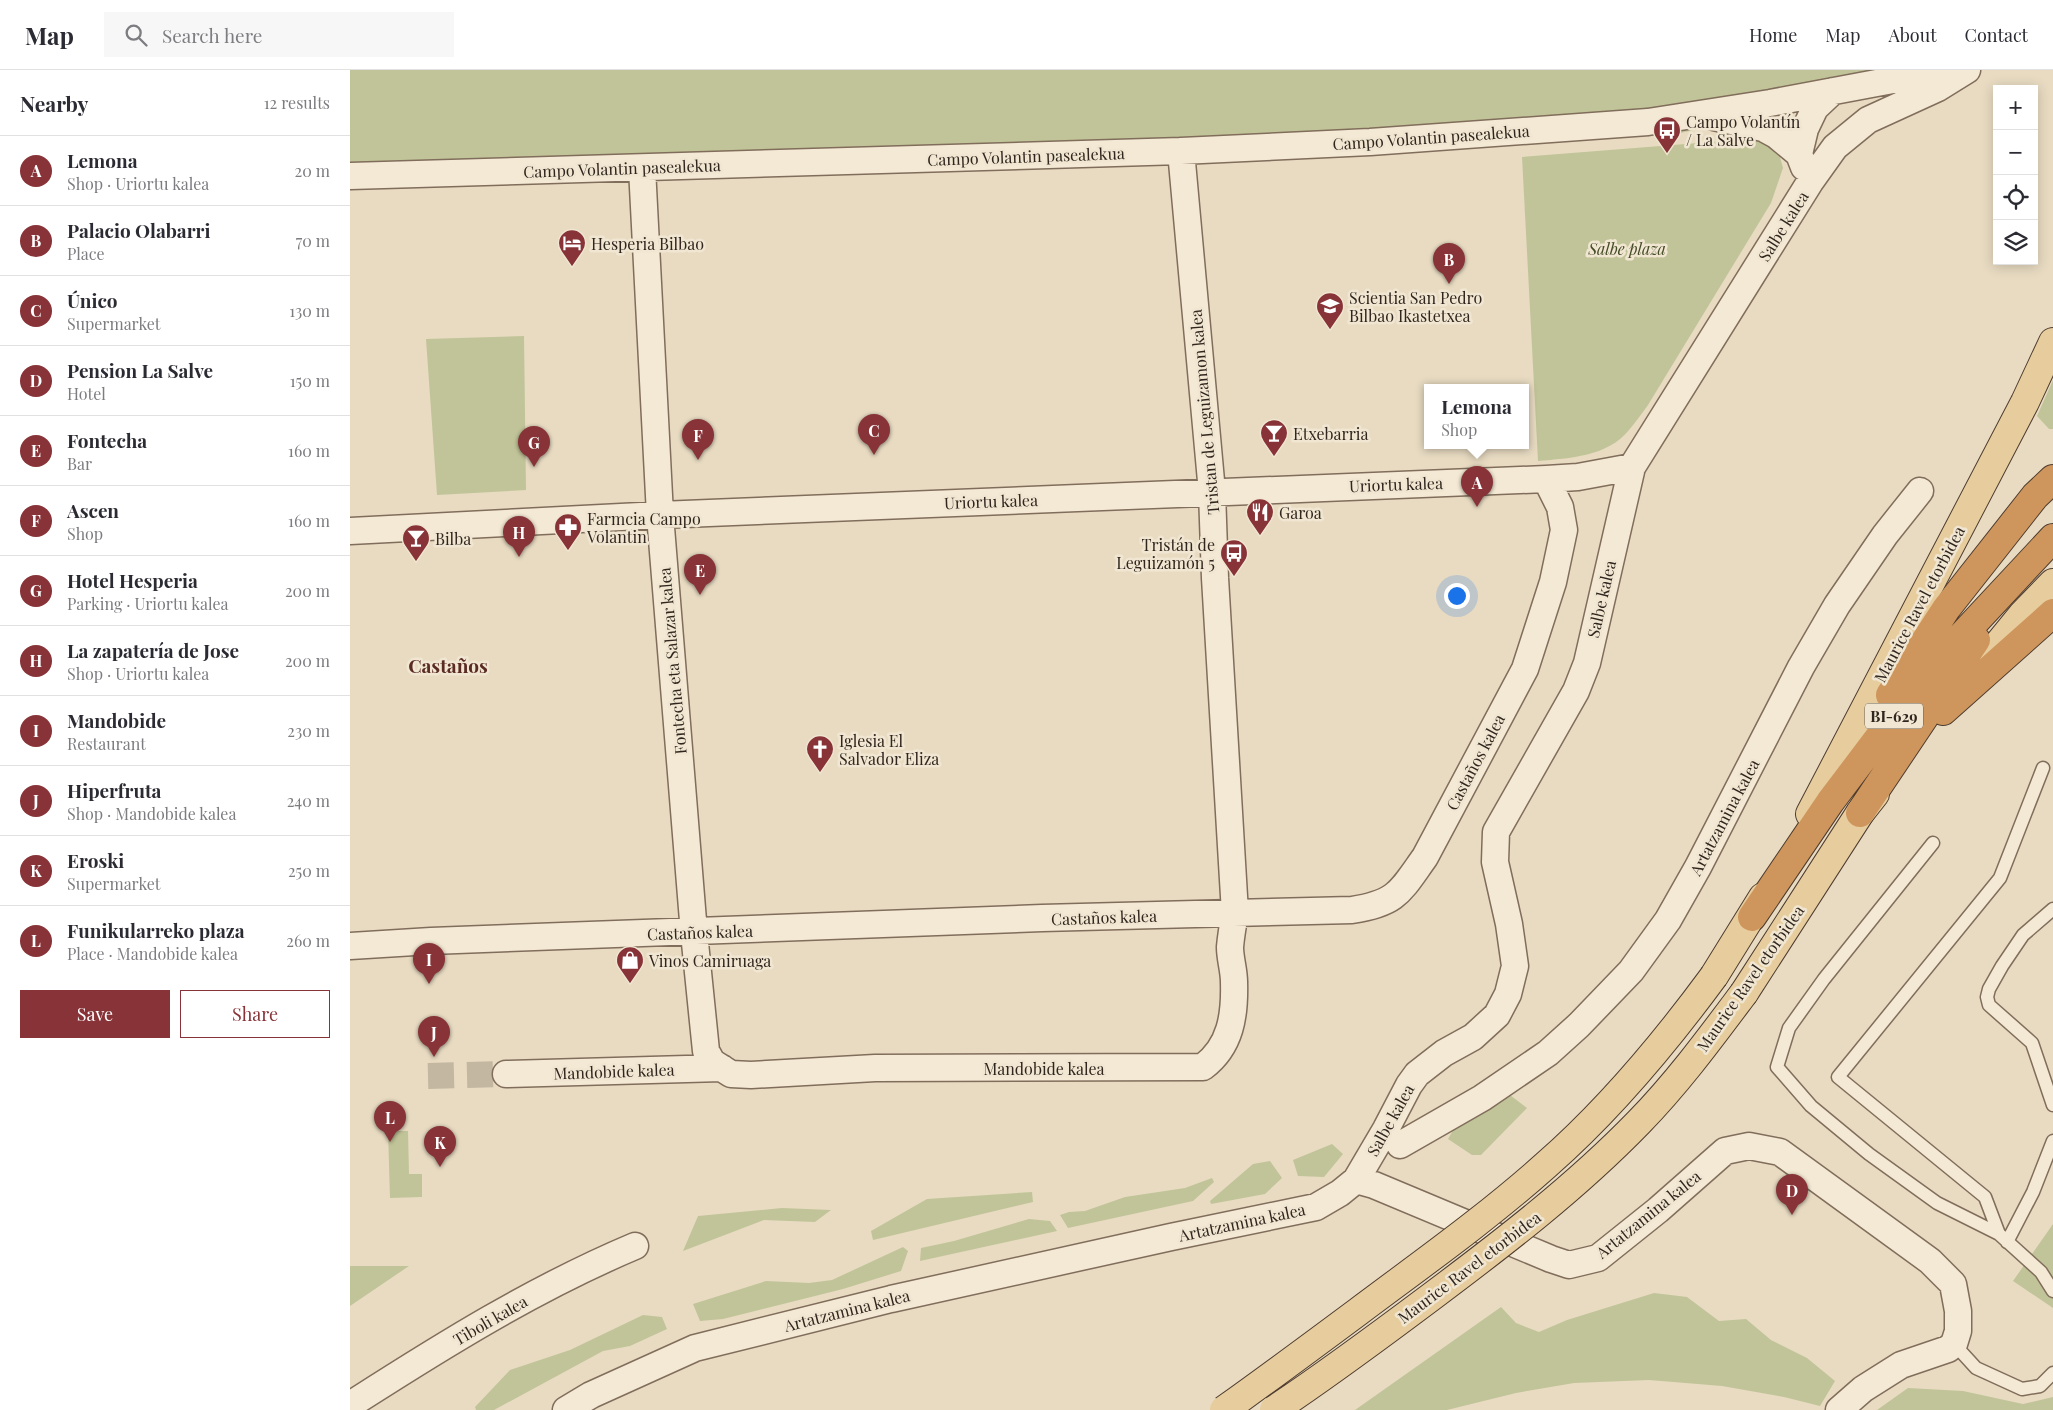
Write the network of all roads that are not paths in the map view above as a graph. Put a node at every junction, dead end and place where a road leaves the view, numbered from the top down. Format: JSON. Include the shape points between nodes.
{"nodes":[{"id":1,"x":1946,"y":70,"type":"edge"},
{"id":2,"x":1967,"y":70,"type":"edge"},
{"id":3,"x":1833,"y":91,"type":"junction"},
{"id":4,"x":1702,"y":114,"type":"junction"},
{"id":5,"x":1181,"y":151,"type":"junction"},
{"id":6,"x":1799,"y":154,"type":"junction"},
{"id":7,"x":642,"y":168,"type":"junction"},
{"id":8,"x":350,"y":176,"type":"edge"},
{"id":9,"x":1810,"y":182,"type":"junction"},
{"id":10,"x":2053,"y":342,"type":"edge"},
{"id":11,"x":1632,"y":467,"type":"junction"},
{"id":12,"x":1546,"y":479,"type":"junction"},
{"id":13,"x":2053,"y":479,"type":"edge"},
{"id":14,"x":1920,"y":491,"type":"dead end"},
{"id":15,"x":1212,"y":492,"type":"junction"},
{"id":16,"x":660,"y":515,"type":"junction"},
{"id":17,"x":350,"y":531,"type":"edge"},
{"id":18,"x":2053,"y":538,"type":"edge"},
{"id":19,"x":2053,"y":583,"type":"edge"},
{"id":20,"x":2053,"y":614,"type":"edge"},
{"id":21,"x":1980,"y":649,"type":"junction"},
{"id":22,"x":1943,"y":711,"type":"joint"},
{"id":23,"x":2043,"y":768,"type":"dead end"},
{"id":24,"x":1830,"y":802,"type":"junction"},
{"id":25,"x":1860,"y":813,"type":"junction"},
{"id":26,"x":1934,"y":843,"type":"dead end"},
{"id":27,"x":2053,"y":909,"type":"edge"},
{"id":28,"x":1235,"y":913,"type":"junction"},
{"id":29,"x":1752,"y":917,"type":"junction"},
{"id":30,"x":694,"y":932,"type":"junction"},
{"id":31,"x":350,"y":946,"type":"edge"},
{"id":32,"x":717,"y":1065,"type":"junction"},
{"id":33,"x":506,"y":1074,"type":"tunnel mouth"},
{"id":34,"x":2053,"y":1104,"type":"edge"},
{"id":35,"x":2053,"y":1141,"type":"edge"},
{"id":36,"x":1400,"y":1145,"type":"dead end"},
{"id":37,"x":1356,"y":1180,"type":"junction"},
{"id":38,"x":2003,"y":1238,"type":"junction"},
{"id":39,"x":635,"y":1246,"type":"dead end"},
{"id":40,"x":2053,"y":1291,"type":"edge"},
{"id":41,"x":1954,"y":1344,"type":"junction"},
{"id":42,"x":2053,"y":1373,"type":"edge"},
{"id":43,"x":350,"y":1405,"type":"edge"},
{"id":44,"x":566,"y":1410,"type":"edge"},
{"id":45,"x":1224,"y":1410,"type":"edge"},
{"id":46,"x":1274,"y":1410,"type":"edge"},
{"id":47,"x":1839,"y":1410,"type":"edge"}],
"edges":[{"from":1,"to":3,"type":"street","name":"Campo Volantin pasealekua"},
{"from":2,"to":9,"type":"street","name":"Salbe kalea","via":[[1938,88],[1868,120],[1835,147]]},
{"from":3,"to":4,"type":"street","name":"Campo Volantin pasealekua"},
{"from":3,"to":6,"type":"street","via":[[1815,108],[1805,129]]},
{"from":4,"to":5,"type":"street","name":"Campo Volantin pasealekua","via":[[1638,123],[1370,142]]},
{"from":4,"to":6,"type":"street","name":"Campo Volantin pasealekua","via":[[1763,128]]},
{"from":5,"to":7,"type":"street","name":"Campo Volantin pasealekua"},
{"from":5,"to":15,"type":"street","name":"Tristan de Leguizamon kalea"},
{"from":6,"to":9,"type":"street","name":"Campo Volantin pasealekua"},
{"from":7,"to":8,"type":"street","name":"Campo Volantin pasealekua"},
{"from":7,"to":16,"type":"street","name":"Fontecha eta Salazar kalea"},
{"from":9,"to":11,"type":"street","name":"Salbe kalea"},
{"from":10,"to":29,"type":"main road","name":"Maurice Ravel etorbidea","via":[[1823,791]]},
{"from":11,"to":12,"type":"street","name":"Uriortu kalea"},
{"from":11,"to":37,"type":"street","name":"Salbe kalea","via":[[1587,663],[1576,691],[1496,832],[1495,862],[1516,966],[1508,994],[1497,1015],[1474,1037],[1444,1053],[1408,1085]]},
{"from":12,"to":15,"type":"street","name":"Uriortu kalea"},
{"from":12,"to":28,"type":"street","name":"Castaños kalea","via":[[1560,507],[1564,530],[1553,582],[1525,669],[1424,857],[1406,884],[1391,899],[1352,910]]},
{"from":13,"to":24,"type":"highway","via":[[2036,496],[1939,620],[1892,693]]},
{"from":14,"to":36,"type":"street","name":"Artatzamina kalea","via":[[1885,535],[1837,606],[1698,868],[1668,920],[1631,972],[1548,1052],[1482,1098]]},
{"from":15,"to":16,"type":"street","name":"Uriortu kalea"},
{"from":15,"to":28,"type":"street","name":"Tristan de Leguizamon kalea","via":[[1214,578]]},
{"from":16,"to":17,"type":"street","name":"Uriortu kalea"},
{"from":16,"to":30,"type":"street","name":"Fontecha eta Salazar kalea"},
{"from":18,"to":21,"type":"highway","number":"BI-629","via":[[2026,565]]},
{"from":19,"to":21,"type":"main road","via":[[2022,615]]},
{"from":20,"to":21,"type":"highway"},
{"from":21,"to":22,"type":"highway"},
{"from":21,"to":24,"type":"highway","number":"BI-629","via":[[1923,678]]},
{"from":21,"to":25,"type":"highway","name":"Maurice Ravel etorbidea","number":"BI-629"},
{"from":22,"to":25,"type":"main road"},
{"from":23,"to":38,"type":"lane","via":[[2000,878],[1838,1077],[1985,1197]]},
{"from":24,"to":29,"type":"highway","name":"Maurice Ravel etorbidea","number":"BI-629"},
{"from":25,"to":46,"type":"main road","name":"Maurice Ravel etorbidea","bridge":true,"via":[[1744,993],[1698,1054],[1638,1122],[1556,1200],[1322,1378]]},
{"from":26,"to":38,"type":"lane","via":[[1824,979],[1789,1028],[1776,1067],[1811,1106],[1869,1154],[1937,1203]]},
{"from":27,"to":34,"type":"lane","via":[[2023,936],[1989,988],[1987,997],[1989,1005],[2032,1043]]},
{"from":28,"to":30,"type":"street","name":"Castaños kalea"},
{"from":28,"to":32,"type":"street","name":"Mandobide kalea","via":[[1230,948],[1234,982],[1231,1028],[1223,1048],[1203,1068],[875,1068],[752,1075],[731,1074]]},
{"from":29,"to":45,"type":"main road","name":"Maurice Ravel etorbidea","bridge":true,"via":[[1681,1021],[1591,1122],[1546,1165],[1463,1234]]},
{"from":30,"to":31,"type":"street","name":"Castaños kalea"},
{"from":30,"to":32,"type":"street","name":"Fontecha eta Salazar kalea","via":[[706,1051]]},
{"from":32,"to":33,"type":"street","name":"Mandobide kalea"},
{"from":35,"to":38,"type":"lane","via":[[2033,1192]]},
{"from":37,"to":41,"type":"street","name":"Artatzamina kalea","via":[[1374,1184],[1569,1265],[1598,1258],[1725,1151],[1749,1146],[1780,1152],[1930,1261],[1953,1284],[1958,1311]]},
{"from":37,"to":44,"type":"street","name":"Artatzamina kalea","via":[[1316,1207],[900,1297],[688,1350]]},
{"from":38,"to":40,"type":"lane","via":[[2041,1272]]},
{"from":39,"to":43,"type":"street","name":"Tiboli kalea","via":[[541,1290]]},
{"from":41,"to":42,"type":"lane","via":[[1976,1368],[2022,1389],[2040,1386]]},
{"from":41,"to":47,"type":"street","via":[[1901,1366],[1862,1389]]}]}
